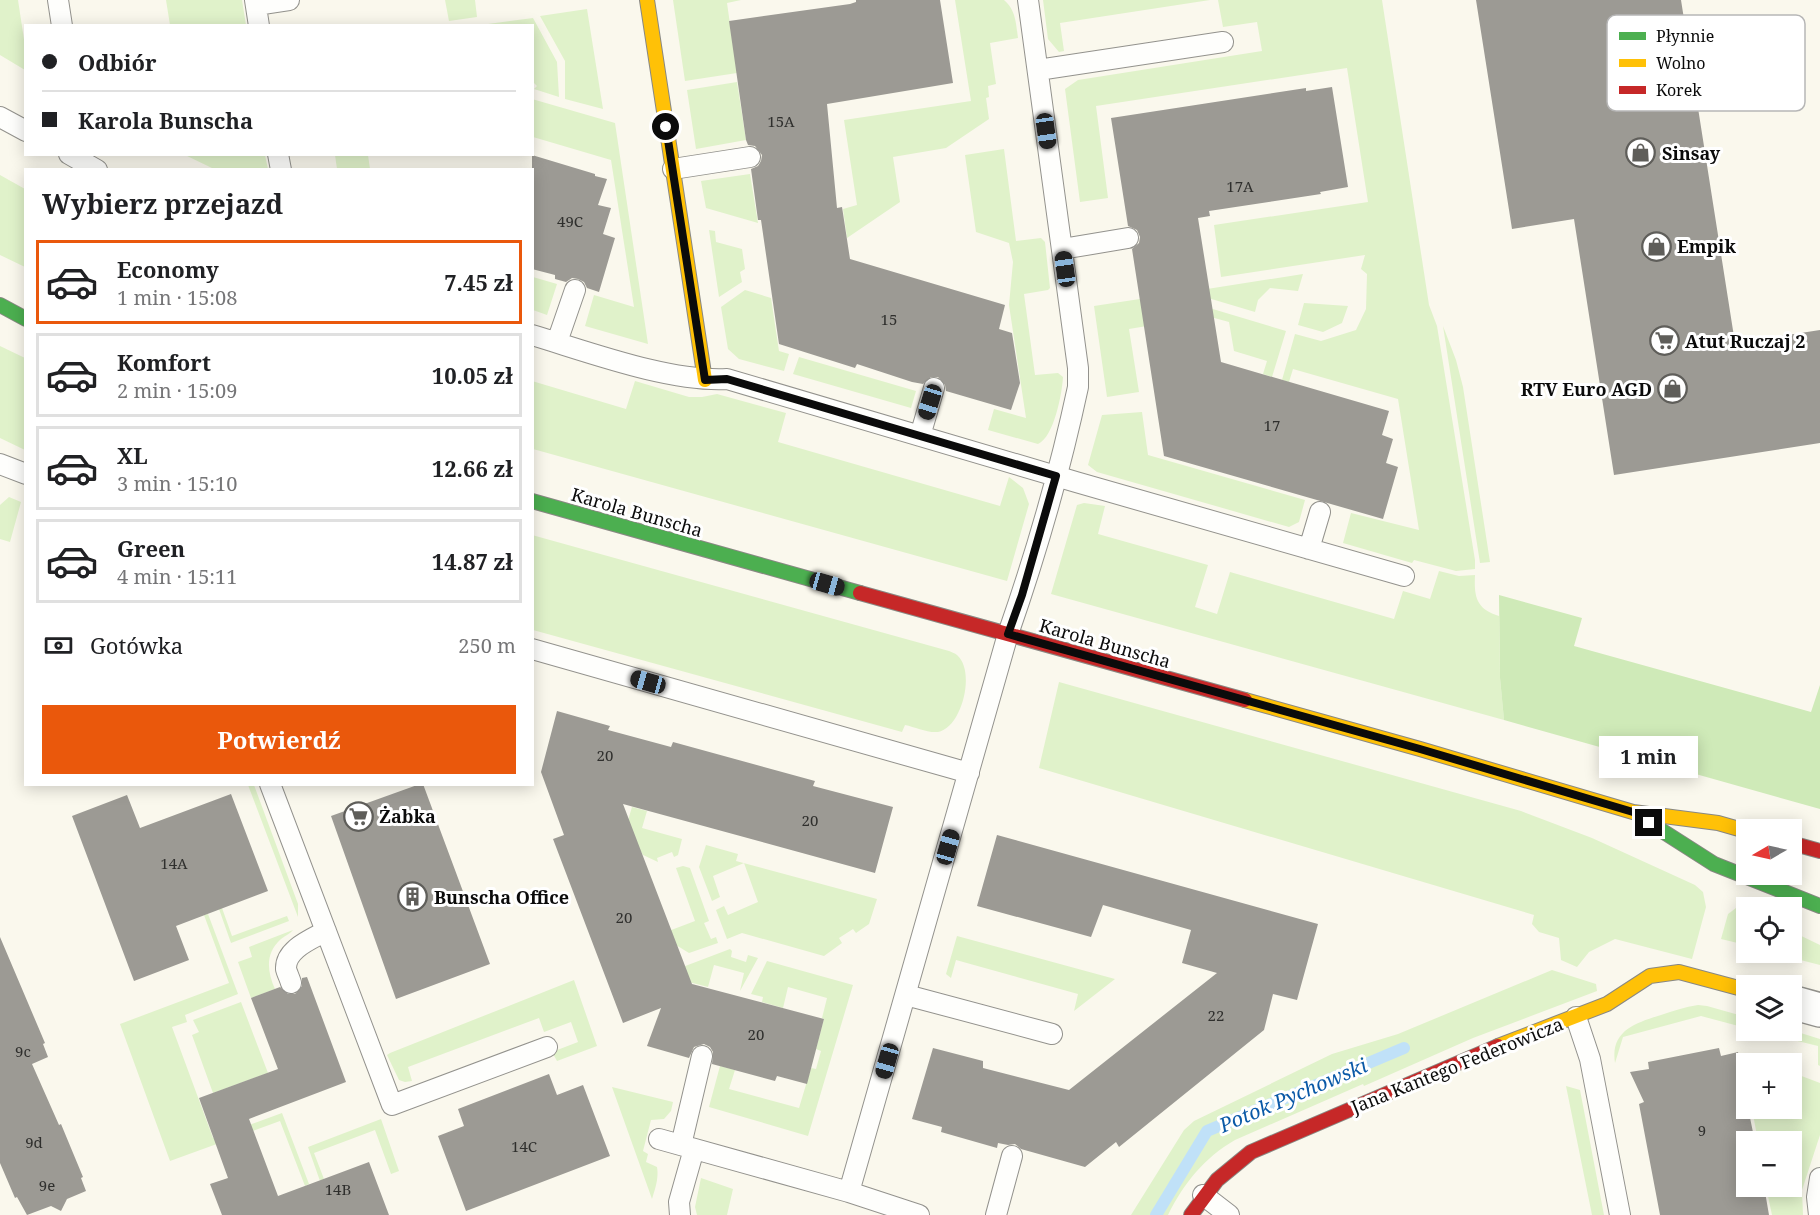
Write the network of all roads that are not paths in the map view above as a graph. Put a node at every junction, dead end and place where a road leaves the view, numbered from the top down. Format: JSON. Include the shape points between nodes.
{"nodes":[{"id":1,"x":58,"y":0,"type":"edge"},
{"id":2,"x":289,"y":0,"type":"edge"},
{"id":3,"x":647,"y":0,"type":"edge"},
{"id":4,"x":1028,"y":0,"type":"edge"},
{"id":5,"x":255,"y":2,"type":"edge"},
{"id":6,"x":62,"y":24,"type":"edge"},
{"id":7,"x":259,"y":24,"type":"edge"},
{"id":8,"x":1223,"y":42,"type":"dead end"},
{"id":9,"x":1038,"y":70,"type":"junction"},
{"id":10,"x":0,"y":117,"type":"edge"},
{"id":11,"x":24,"y":130,"type":"edge"},
{"id":12,"x":72,"y":156,"type":"edge"},
{"id":13,"x":750,"y":157,"type":"dead end"},
{"id":14,"x":94,"y":168,"type":"edge"},
{"id":15,"x":673,"y":169,"type":"junction"},
{"id":16,"x":1128,"y":238,"type":"dead end"},
{"id":17,"x":1062,"y":249,"type":"junction"},
{"id":18,"x":574,"y":290,"type":"dead end"},
{"id":19,"x":0,"y":305,"type":"edge"},
{"id":20,"x":24,"y":318,"type":"edge"},
{"id":21,"x":534,"y":336,"type":"edge"},
{"id":22,"x":557,"y":342,"type":"junction"},
{"id":23,"x":705,"y":380,"type":"junction"},
{"id":24,"x":934,"y":388,"type":"dead end"},
{"id":25,"x":920,"y":436,"type":"junction"},
{"id":26,"x":0,"y":464,"type":"edge"},
{"id":27,"x":24,"y":473,"type":"edge"},
{"id":28,"x":1056,"y":476,"type":"junction"},
{"id":29,"x":534,"y":502,"type":"edge"},
{"id":30,"x":1320,"y":512,"type":"dead end"},
{"id":31,"x":1309,"y":549,"type":"junction"},
{"id":32,"x":1404,"y":576,"type":"dead end"},
{"id":33,"x":1008,"y":634,"type":"junction"},
{"id":34,"x":534,"y":650,"type":"edge"},
{"id":35,"x":969,"y":773,"type":"junction"},
{"id":36,"x":271,"y":786,"type":"edge"},
{"id":37,"x":1633,"y":812,"type":"junction"},
{"id":38,"x":1736,"y":828,"type":"edge"},
{"id":39,"x":1802,"y":846,"type":"edge"},
{"id":40,"x":1820,"y":851,"type":"edge"},
{"id":41,"x":1820,"y":906,"type":"edge"},
{"id":42,"x":326,"y":931,"type":"junction"},
{"id":43,"x":291,"y":983,"type":"dead end"},
{"id":44,"x":1736,"y":987,"type":"edge"},
{"id":45,"x":906,"y":995,"type":"junction"},
{"id":46,"x":1802,"y":1005,"type":"edge"},
{"id":47,"x":1820,"y":1010,"type":"edge"},
{"id":48,"x":1576,"y":1017,"type":"junction"},
{"id":49,"x":1052,"y":1034,"type":"dead end"},
{"id":50,"x":547,"y":1047,"type":"dead end"},
{"id":51,"x":702,"y":1056,"type":"dead end"},
{"id":52,"x":659,"y":1139,"type":"dead end"},
{"id":53,"x":687,"y":1147,"type":"junction"},
{"id":54,"x":1012,"y":1155,"type":"dead end"},
{"id":55,"x":1820,"y":1178,"type":"edge"},
{"id":56,"x":849,"y":1192,"type":"junction"},
{"id":57,"x":1203,"y":1195,"type":"junction"},
{"id":58,"x":678,"y":1211,"type":"edge"},
{"id":59,"x":910,"y":1214,"type":"edge"},
{"id":60,"x":996,"y":1215,"type":"edge"},
{"id":61,"x":1191,"y":1215,"type":"edge"},
{"id":62,"x":1229,"y":1215,"type":"edge"},
{"id":63,"x":1620,"y":1215,"type":"edge"},
{"id":64,"x":1819,"y":1215,"type":"edge"}],
"edges":[{"from":1,"to":6,"type":"lane"},
{"from":2,"to":5,"type":"lane"},
{"from":3,"to":15,"type":"main road"},
{"from":4,"to":9,"type":"lane"},
{"from":5,"to":7,"type":"lane"},
{"from":8,"to":9,"type":"lane"},
{"from":9,"to":17,"type":"lane"},
{"from":10,"to":11,"type":"lane"},
{"from":12,"to":14,"type":"lane"},
{"from":13,"to":15,"type":"lane"},
{"from":15,"to":23,"type":"main road"},
{"from":16,"to":17,"type":"lane"},
{"from":17,"to":28,"type":"lane","via":[[1078,378]]},
{"from":18,"to":22,"type":"lane"},
{"from":19,"to":20,"type":"main road"},
{"from":21,"to":22,"type":"lane"},
{"from":22,"to":23,"type":"lane","via":[[642,367]]},
{"from":23,"to":25,"type":"lane","via":[[727,379]]},
{"from":24,"to":25,"type":"lane"},
{"from":25,"to":28,"type":"lane"},
{"from":26,"to":27,"type":"lane"},
{"from":28,"to":31,"type":"lane"},
{"from":28,"to":33,"type":"lane"},
{"from":29,"to":33,"type":"main road","name":"Karola Bunscha"},
{"from":30,"to":31,"type":"lane"},
{"from":31,"to":32,"type":"lane"},
{"from":33,"to":35,"type":"lane"},
{"from":33,"to":37,"type":"main road","name":"Karola Bunscha"},
{"from":34,"to":35,"type":"lane"},
{"from":35,"to":45,"type":"lane"},
{"from":36,"to":42,"type":"lane"},
{"from":37,"to":38,"type":"main road","name":"Karola Bunscha"},
{"from":37,"to":41,"type":"main road","name":"Karola Bunscha","via":[[1714,864]]},
{"from":39,"to":40,"type":"main road"},
{"from":42,"to":43,"type":"lane","via":[[288,958],[286,969]]},
{"from":42,"to":50,"type":"lane","via":[[392,1105]]},
{"from":44,"to":48,"type":"main road","name":"Jana Kantego Federowicza","via":[[1669,972],[1640,981],[1615,1000]]},
{"from":45,"to":49,"type":"lane"},
{"from":45,"to":56,"type":"lane"},
{"from":46,"to":47,"type":"street"},
{"from":48,"to":57,"type":"main road","name":"Jana Kantego Federowicza","via":[[1251,1152],[1226,1169]]},
{"from":48,"to":63,"type":"lane","via":[[1590,1059]]},
{"from":51,"to":53,"type":"lane"},
{"from":52,"to":53,"type":"lane"},
{"from":53,"to":56,"type":"lane"},
{"from":53,"to":58,"type":"lane"},
{"from":54,"to":60,"type":"lane"},
{"from":55,"to":64,"type":"lane"},
{"from":56,"to":59,"type":"lane"},
{"from":57,"to":61,"type":"main road","name":"Jana Kantego Federowicza"},
{"from":57,"to":62,"type":"lane"}]}
